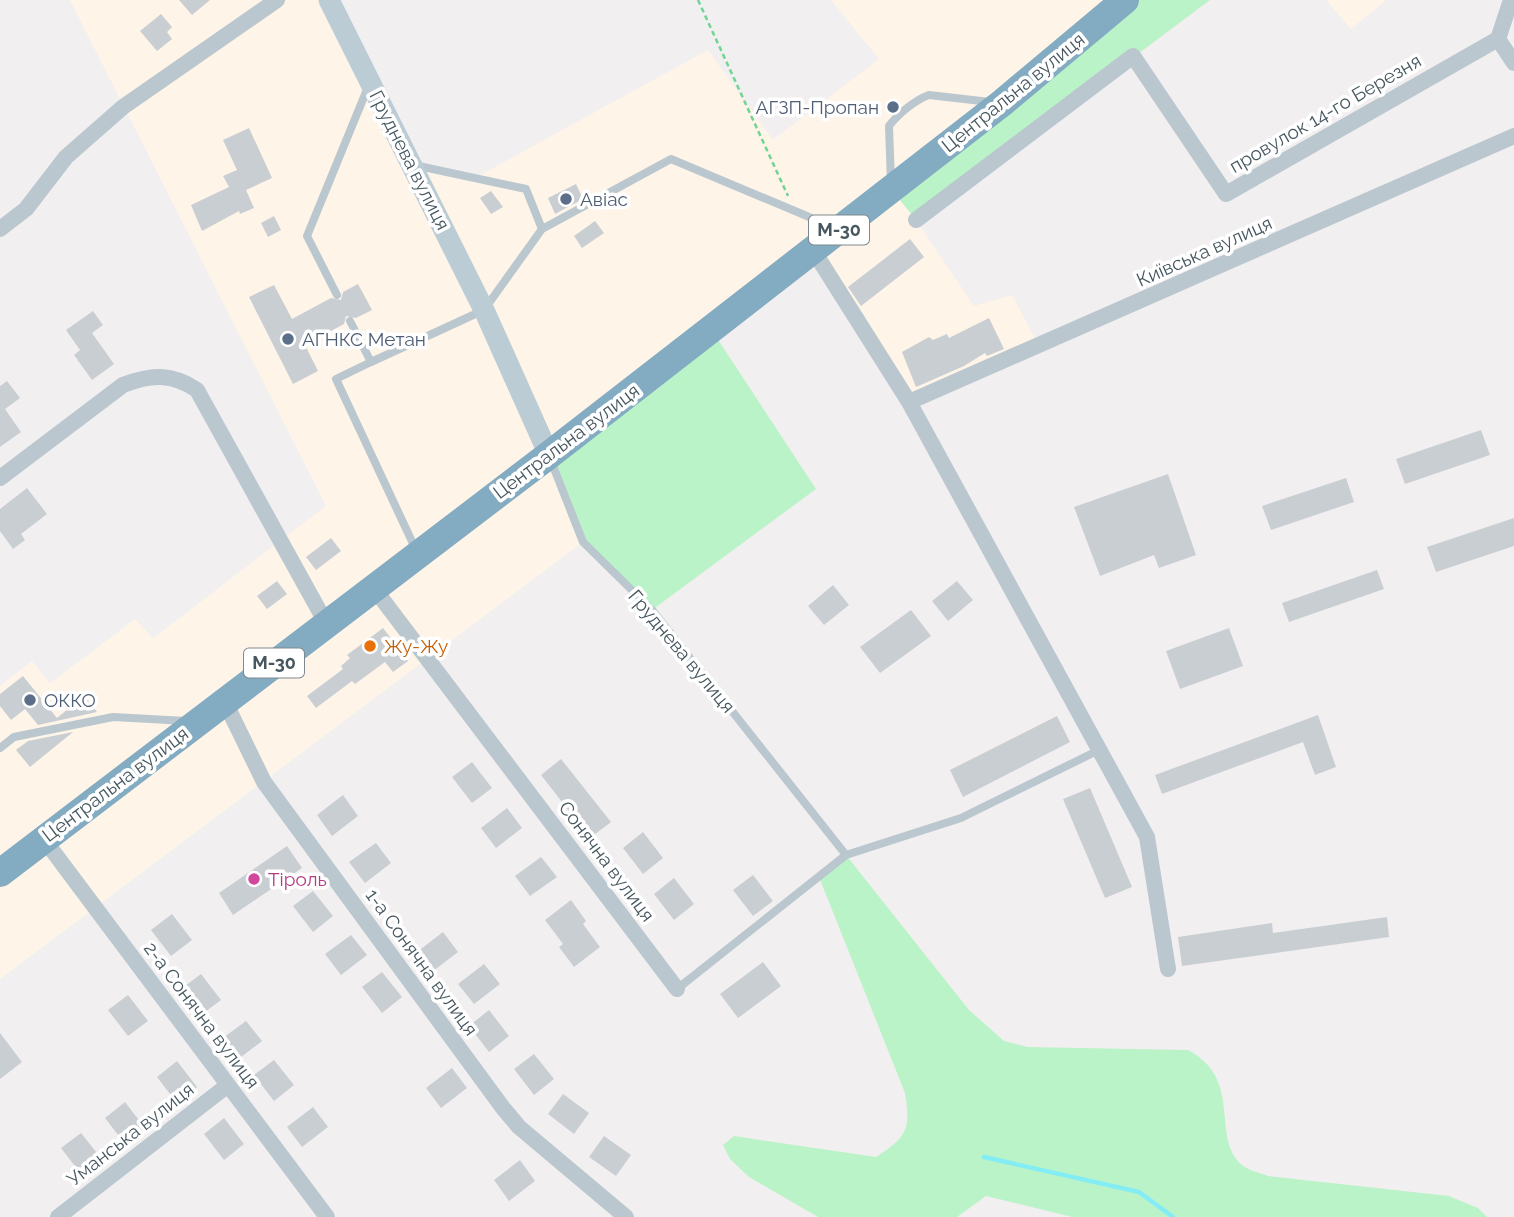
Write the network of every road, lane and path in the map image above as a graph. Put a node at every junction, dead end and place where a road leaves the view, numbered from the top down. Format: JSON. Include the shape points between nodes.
{"nodes":[{"id":1,"x":277,"y":0,"type":"edge"},
{"id":2,"x":328,"y":0,"type":"edge"},
{"id":3,"x":698,"y":0,"type":"edge"},
{"id":4,"x":1125,"y":0,"type":"edge"},
{"id":5,"x":1511,"y":0,"type":"edge"},
{"id":6,"x":1498,"y":39,"type":"junction"},
{"id":7,"x":1514,"y":64,"type":"edge"},
{"id":8,"x":370,"y":81,"type":"junction"},
{"id":9,"x":1002,"y":103,"type":"junction"},
{"id":10,"x":1514,"y":136,"type":"edge"},
{"id":11,"x":412,"y":164,"type":"junction"},
{"id":12,"x":891,"y":189,"type":"junction"},
{"id":13,"x":796,"y":212,"type":"junction"},
{"id":14,"x":916,"y":220,"type":"dead end"},
{"id":15,"x":0,"y":229,"type":"edge"},
{"id":16,"x":542,"y":229,"type":"junction"},
{"id":17,"x":839,"y":229,"type":"junction"},
{"id":18,"x":813,"y":250,"type":"junction"},
{"id":19,"x":337,"y":295,"type":"dead end"},
{"id":20,"x":484,"y":310,"type":"junction"},
{"id":21,"x":350,"y":321,"type":"dead end"},
{"id":22,"x":372,"y":362,"type":"junction"},
{"id":23,"x":909,"y":402,"type":"junction"},
{"id":24,"x":549,"y":455,"type":"junction"},
{"id":25,"x":0,"y":478,"type":"edge"},
{"id":26,"x":418,"y":553,"type":"junction"},
{"id":27,"x":373,"y":587,"type":"junction"},
{"id":28,"x":326,"y":623,"type":"junction"},
{"id":29,"x":224,"y":700,"type":"junction"},
{"id":30,"x":197,"y":721,"type":"junction"},
{"id":31,"x":0,"y":748,"type":"edge"},
{"id":32,"x":1099,"y":750,"type":"junction"},
{"id":33,"x":43,"y":838,"type":"junction"},
{"id":34,"x":846,"y":855,"type":"junction"},
{"id":35,"x":0,"y":873,"type":"edge"},
{"id":36,"x":1168,"y":969,"type":"dead end"},
{"id":37,"x":677,"y":989,"type":"joint"},
{"id":38,"x":228,"y":1085,"type":"junction"},
{"id":39,"x":58,"y":1217,"type":"edge"},
{"id":40,"x":327,"y":1217,"type":"edge"},
{"id":41,"x":626,"y":1217,"type":"edge"}],
"edges":[{"from":1,"to":15,"type":"street","via":[[123,107],[66,157],[26,209]]},
{"from":2,"to":8,"type":"street","name":"Груднева вулиця"},
{"from":3,"to":13,"type":"path"},
{"from":4,"to":9,"type":"highway","name":"Центральна вулиця","number":"М-30"},
{"from":5,"to":6,"type":"street"},
{"from":6,"to":7,"type":"street"},
{"from":6,"to":14,"type":"street","name":"провулок 14-го Березня","via":[[1226,194],[1133,56]]},
{"from":8,"to":11,"type":"street","name":"Груднева вулиця"},
{"from":8,"to":19,"type":"lane","via":[[307,236]]},
{"from":9,"to":12,"type":"highway","name":"Центральна вулиця","number":"М-30"},
{"from":9,"to":12,"type":"lane","via":[[921,98],[889,126]]},
{"from":10,"to":23,"type":"street","name":"Київська вулиця"},
{"from":11,"to":16,"type":"lane","via":[[526,189]]},
{"from":11,"to":20,"type":"street","name":"Груднева вулиця"},
{"from":12,"to":17,"type":"highway","name":"Центральна вулиця","number":"М-30"},
{"from":13,"to":16,"type":"lane","via":[[671,159]]},
{"from":13,"to":17,"type":"lane"},
{"from":16,"to":20,"type":"lane"},
{"from":17,"to":18,"type":"highway","name":"Центральна вулиця","number":"М-30"},
{"from":18,"to":23,"type":"street"},
{"from":18,"to":24,"type":"highway","name":"Центральна вулиця","number":"М-30"},
{"from":20,"to":22,"type":"lane"},
{"from":20,"to":24,"type":"street","name":"Груднева вулиця"},
{"from":21,"to":22,"type":"lane"},
{"from":22,"to":26,"type":"lane","via":[[336,379]]},
{"from":23,"to":32,"type":"street"},
{"from":24,"to":26,"type":"highway","name":"Центральна вулиця","number":"М-30"},
{"from":24,"to":34,"type":"lane","name":"Груднева вулиця","via":[[583,542],[652,610]]},
{"from":25,"to":28,"type":"street","via":[[123,385],[143,377],[182,380],[197,390]]},
{"from":26,"to":27,"type":"highway","name":"Центральна вулиця","number":"М-30"},
{"from":27,"to":28,"type":"highway","name":"Центральна вулиця","number":"М-30"},
{"from":27,"to":37,"type":"street","name":"Сонячна вулиця"},
{"from":28,"to":29,"type":"highway","name":"Центральна вулиця","number":"М-30"},
{"from":29,"to":30,"type":"highway","name":"Центральна вулиця","number":"М-30"},
{"from":29,"to":41,"type":"street","name":"1-а Сонячна вулиця","via":[[264,782],[503,1108],[519,1127]]},
{"from":30,"to":31,"type":"lane","via":[[113,717],[14,737]]},
{"from":30,"to":33,"type":"highway","name":"Центральна вулиця","number":"М-30"},
{"from":32,"to":34,"type":"lane","via":[[961,818]]},
{"from":32,"to":36,"type":"street","via":[[1147,837]]},
{"from":33,"to":35,"type":"highway","name":"Центральна вулиця","number":"М-30"},
{"from":33,"to":38,"type":"street","name":"2-а Сонячна вулиця"},
{"from":34,"to":37,"type":"lane","name":"Сонячна вулиця"},
{"from":38,"to":39,"type":"street","name":"Уманська вулиця"},
{"from":38,"to":40,"type":"street","name":"2-а Сонячна вулиця"}]}
